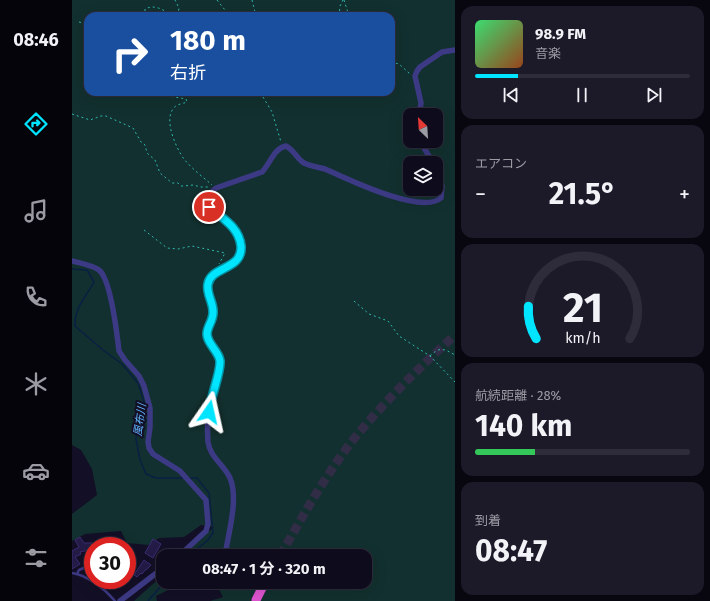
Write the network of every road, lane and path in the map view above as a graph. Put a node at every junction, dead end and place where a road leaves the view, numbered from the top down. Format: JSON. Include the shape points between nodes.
{"nodes":[{"id":1,"x":175,"y":0,"type":"edge"},
{"id":2,"x":217,"y":0,"type":"edge"},
{"id":3,"x":252,"y":0,"type":"edge"},
{"id":4,"x":344,"y":0,"type":"edge"},
{"id":5,"x":145,"y":12,"type":"edge"},
{"id":6,"x":168,"y":12,"type":"edge"},
{"id":7,"x":178,"y":12,"type":"edge"},
{"id":8,"x":225,"y":12,"type":"edge"},
{"id":9,"x":255,"y":12,"type":"edge"},
{"id":10,"x":339,"y":12,"type":"edge"},
{"id":11,"x":348,"y":12,"type":"edge"},
{"id":12,"x":79,"y":22,"type":"dead end"},
{"id":13,"x":84,"y":23,"type":"edge"},
{"id":14,"x":455,"y":50,"type":"edge"},
{"id":15,"x":395,"y":63,"type":"edge"},
{"id":16,"x":414,"y":76,"type":"junction"},
{"id":17,"x":169,"y":96,"type":"edge"},
{"id":18,"x":263,"y":96,"type":"edge"},
{"id":19,"x":420,"y":108,"type":"edge"},
{"id":20,"x":72,"y":114,"type":"edge"},
{"id":21,"x":282,"y":147,"type":"junction"},
{"id":22,"x":214,"y":187,"type":"junction"},
{"id":23,"x":441,"y":196,"type":"edge"},
{"id":24,"x":144,"y":230,"type":"dead end"},
{"id":25,"x":72,"y":261,"type":"edge"},
{"id":26,"x":219,"y":264,"type":"dead end"},
{"id":27,"x":354,"y":301,"type":"dead end"},
{"id":28,"x":455,"y":355,"type":"edge"},
{"id":29,"x":430,"y":356,"type":"junction"},
{"id":30,"x":455,"y":382,"type":"edge"},
{"id":31,"x":187,"y":549,"type":"edge"},
{"id":32,"x":227,"y":549,"type":"edge"},
{"id":33,"x":84,"y":568,"type":"edge"},
{"id":34,"x":72,"y":573,"type":"edge"},
{"id":35,"x":156,"y":573,"type":"edge"},
{"id":36,"x":77,"y":574,"type":"junction"},
{"id":37,"x":262,"y":589,"type":"edge"},
{"id":38,"x":256,"y":600,"type":"dead end"},
{"id":39,"x":115,"y":601,"type":"edge"},
{"id":40,"x":120,"y":601,"type":"edge"}],
"edges":[{"from":1,"to":7,"type":"path"},
{"from":2,"to":8,"type":"path"},
{"from":3,"to":9,"type":"path"},
{"from":4,"to":10,"type":"path"},
{"from":4,"to":11,"type":"path"},
{"from":5,"to":6,"type":"path","via":[[149,7]]},
{"from":12,"to":13,"type":"path"},
{"from":14,"to":16,"type":"street","via":[[442,52],[420,66]]},
{"from":15,"to":16,"type":"path"},
{"from":16,"to":19,"type":"street"},
{"from":17,"to":22,"type":"path","via":[[186,99],[187,102],[178,104],[173,109],[169,121],[184,159]]},
{"from":18,"to":21,"type":"path","via":[[272,112]]},
{"from":20,"to":22,"type":"path","via":[[90,120],[106,116],[133,128],[145,145],[147,153],[155,160],[160,173],[172,183]]},
{"from":21,"to":22,"type":"street","via":[[262,172]]},
{"from":21,"to":23,"type":"street","via":[[290,148],[304,163],[404,200],[431,203],[438,201]]},
{"from":22,"to":32,"type":"street","via":[[207,196],[209,207],[234,227],[241,245],[238,259],[213,275],[207,288],[214,311],[207,334],[217,353],[220,366],[210,401],[208,443],[230,478],[234,503]]},
{"from":24,"to":26,"type":"path","via":[[167,248],[192,246],[225,253]]},
{"from":25,"to":31,"type":"street","via":[[98,269],[104,274],[119,351],[139,376],[150,408],[149,448],[153,454],[180,471],[206,500],[206,531]]},
{"from":27,"to":29,"type":"path","via":[[369,314],[388,321],[399,336]]},
{"from":28,"to":29,"type":"path","via":[[441,349]]},
{"from":29,"to":30,"type":"path"},
{"from":33,"to":36,"type":"lane"},
{"from":34,"to":36,"type":"lane"},
{"from":35,"to":40,"type":"street"},
{"from":36,"to":39,"type":"lane","via":[[102,589]]},
{"from":37,"to":38,"type":"highway","bridge":true}]}
